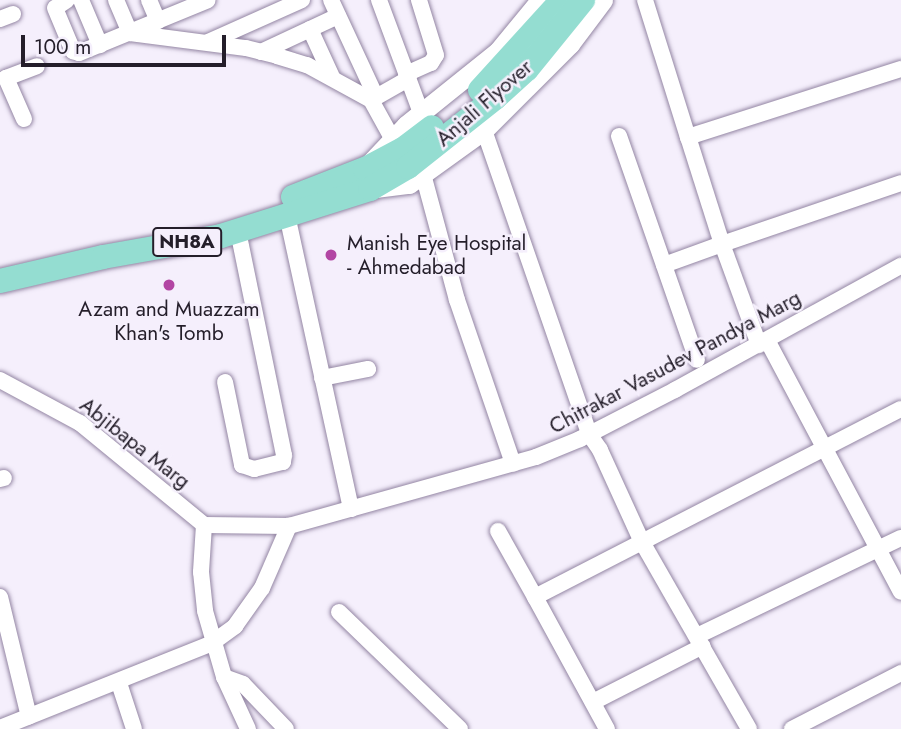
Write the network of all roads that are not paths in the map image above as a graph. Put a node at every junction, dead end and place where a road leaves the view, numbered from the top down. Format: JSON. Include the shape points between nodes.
{"nodes":[{"id":1,"x":67,"y":0,"type":"edge"},
{"id":2,"x":81,"y":0,"type":"edge"},
{"id":3,"x":116,"y":0,"type":"edge"},
{"id":4,"x":149,"y":0,"type":"edge"},
{"id":5,"x":208,"y":0,"type":"edge"},
{"id":6,"x":302,"y":0,"type":"edge"},
{"id":7,"x":331,"y":0,"type":"edge"},
{"id":8,"x":379,"y":0,"type":"edge"},
{"id":9,"x":418,"y":0,"type":"edge"},
{"id":10,"x":540,"y":0,"type":"edge"},
{"id":11,"x":562,"y":0,"type":"edge"},
{"id":12,"x":583,"y":0,"type":"edge"},
{"id":13,"x":603,"y":0,"type":"edge"},
{"id":14,"x":645,"y":0,"type":"edge"},
{"id":15,"x":189,"y":4,"type":"edge"},
{"id":16,"x":338,"y":16,"type":"junction"},
{"id":17,"x":158,"y":21,"type":"junction"},
{"id":18,"x":310,"y":29,"type":"junction"},
{"id":19,"x":130,"y":33,"type":"junction"},
{"id":20,"x":208,"y":42,"type":"junction"},
{"id":21,"x":100,"y":45,"type":"junction"},
{"id":22,"x":261,"y":52,"type":"junction"},
{"id":23,"x":37,"y":66,"type":"dead end"},
{"id":24,"x":901,"y":69,"type":"edge"},
{"id":25,"x":2,"y":74,"type":"edge"},
{"id":26,"x":332,"y":77,"type":"junction"},
{"id":27,"x":407,"y":77,"type":"junction"},
{"id":28,"x":373,"y":98,"type":"junction"},
{"id":29,"x":421,"y":113,"type":"junction"},
{"id":30,"x":24,"y":118,"type":"dead end"},
{"id":31,"x":484,"y":130,"type":"junction"},
{"id":32,"x":619,"y":136,"type":"dead end"},
{"id":33,"x":688,"y":137,"type":"junction"},
{"id":34,"x":407,"y":157,"type":"junction"},
{"id":35,"x":367,"y":179,"type":"junction"},
{"id":36,"x":901,"y":183,"type":"edge"},
{"id":37,"x":287,"y":215,"type":"junction"},
{"id":38,"x":238,"y":231,"type":"junction"},
{"id":39,"x":722,"y":244,"type":"junction"},
{"id":40,"x":0,"y":265,"type":"edge"},
{"id":41,"x":664,"y":265,"type":"junction"},
{"id":42,"x":901,"y":266,"type":"edge"},
{"id":43,"x":0,"y":281,"type":"edge"},
{"id":44,"x":763,"y":342,"type":"junction"},
{"id":45,"x":696,"y":360,"type":"dead end"},
{"id":46,"x":368,"y":369,"type":"dead end"},
{"id":47,"x":322,"y":378,"type":"junction"},
{"id":48,"x":0,"y":380,"type":"edge"},
{"id":49,"x":225,"y":382,"type":"dead end"},
{"id":50,"x":901,"y":409,"type":"edge"},
{"id":51,"x":589,"y":434,"type":"junction"},
{"id":52,"x":825,"y":449,"type":"junction"},
{"id":53,"x":513,"y":464,"type":"junction"},
{"id":54,"x":351,"y":509,"type":"junction"},
{"id":55,"x":204,"y":525,"type":"junction"},
{"id":56,"x":289,"y":526,"type":"junction"},
{"id":57,"x":498,"y":531,"type":"dead end"},
{"id":58,"x":901,"y":538,"type":"edge"},
{"id":59,"x":642,"y":542,"type":"junction"},
{"id":60,"x":877,"y":550,"type":"junction"},
{"id":61,"x":901,"y":592,"type":"edge"},
{"id":62,"x":0,"y":597,"type":"edge"},
{"id":63,"x":535,"y":597,"type":"junction"},
{"id":64,"x":340,"y":612,"type":"dead end"},
{"id":65,"x":700,"y":641,"type":"junction"},
{"id":66,"x":212,"y":643,"type":"junction"},
{"id":67,"x":901,"y":674,"type":"edge"},
{"id":68,"x":225,"y":677,"type":"junction"},
{"id":69,"x":119,"y":682,"type":"junction"},
{"id":70,"x":593,"y":702,"type":"junction"},
{"id":71,"x":29,"y":717,"type":"junction"},
{"id":72,"x":0,"y":728,"type":"edge"},
{"id":73,"x":134,"y":729,"type":"edge"},
{"id":74,"x":248,"y":729,"type":"edge"},
{"id":75,"x":286,"y":729,"type":"edge"},
{"id":76,"x":460,"y":729,"type":"edge"},
{"id":77,"x":607,"y":729,"type":"edge"},
{"id":78,"x":749,"y":729,"type":"edge"},
{"id":79,"x":793,"y":729,"type":"edge"}],
"edges":[{"from":1,"to":21,"type":"street","via":[[55,8],[73,51]]},
{"from":2,"to":21,"type":"street"},
{"from":3,"to":19,"type":"street"},
{"from":4,"to":17,"type":"street"},
{"from":5,"to":15,"type":"street"},
{"from":6,"to":20,"type":"street"},
{"from":7,"to":16,"type":"street"},
{"from":8,"to":27,"type":"street"},
{"from":9,"to":27,"type":"street","via":[[436,55]]},
{"from":10,"to":29,"type":"street","via":[[498,51]]},
{"from":11,"to":34,"type":"main road","name":"Anjali Flyover","via":[[484,87]]},
{"from":12,"to":34,"type":"main road","name":"Anjali Flyover","via":[[527,69],[495,98]]},
{"from":13,"to":31,"type":"street","via":[[570,44]]},
{"from":14,"to":33,"type":"street"},
{"from":15,"to":17,"type":"street"},
{"from":16,"to":18,"type":"street"},
{"from":16,"to":28,"type":"street"},
{"from":17,"to":19,"type":"street"},
{"from":18,"to":22,"type":"street"},
{"from":18,"to":26,"type":"street"},
{"from":19,"to":20,"type":"street"},
{"from":19,"to":21,"type":"street"},
{"from":20,"to":22,"type":"street"},
{"from":22,"to":26,"type":"street"},
{"from":23,"to":25,"type":"street"},
{"from":24,"to":33,"type":"street"},
{"from":25,"to":30,"type":"street"},
{"from":26,"to":28,"type":"street"},
{"from":27,"to":28,"type":"street"},
{"from":27,"to":29,"type":"street"},
{"from":28,"to":34,"type":"street"},
{"from":29,"to":34,"type":"street"},
{"from":31,"to":34,"type":"street"},
{"from":31,"to":51,"type":"street"},
{"from":32,"to":41,"type":"street"},
{"from":33,"to":39,"type":"street"},
{"from":34,"to":35,"type":"main road","name":"Anjali Flyover"},
{"from":34,"to":35,"type":"street","via":[[409,184]]},
{"from":34,"to":53,"type":"street"},
{"from":35,"to":37,"type":"main road","number":"NH8A"},
{"from":35,"to":40,"type":"main road","via":[[317,189],[217,222]]},
{"from":36,"to":39,"type":"street"},
{"from":37,"to":38,"type":"main road","number":"NH8A"},
{"from":37,"to":47,"type":"street"},
{"from":38,"to":43,"type":"main road","number":"NH8A"},
{"from":38,"to":49,"type":"street","via":[[283,462],[254,469],[242,466]]},
{"from":39,"to":41,"type":"street"},
{"from":39,"to":44,"type":"street"},
{"from":41,"to":45,"type":"street"},
{"from":42,"to":44,"type":"street","name":"Chitrakar Vasudev Pandya Marg"},
{"from":44,"to":51,"type":"street","name":"Chitrakar Vasudev Pandya Marg"},
{"from":44,"to":52,"type":"street"},
{"from":46,"to":47,"type":"street"},
{"from":47,"to":54,"type":"street"},
{"from":48,"to":55,"type":"street","name":"Abjibapa Marg","via":[[80,423]]},
{"from":50,"to":52,"type":"street"},
{"from":51,"to":53,"type":"street","name":"Chitrakar Vasudev Pandya Marg"},
{"from":51,"to":59,"type":"street"},
{"from":52,"to":59,"type":"street"},
{"from":52,"to":60,"type":"street"},
{"from":53,"to":54,"type":"street","name":"Chitrakar Vasudev Pandya Marg"},
{"from":54,"to":56,"type":"street","name":"Chitrakar Vasudev Pandya Marg"},
{"from":55,"to":56,"type":"street","name":"Chitrakar Vasudev Pandya Marg"},
{"from":55,"to":66,"type":"street","via":[[201,572]]},
{"from":56,"to":66,"type":"street","via":[[262,588],[235,626]]},
{"from":57,"to":63,"type":"street"},
{"from":58,"to":60,"type":"street"},
{"from":59,"to":63,"type":"street"},
{"from":59,"to":65,"type":"street"},
{"from":60,"to":61,"type":"street"},
{"from":60,"to":65,"type":"street"},
{"from":62,"to":71,"type":"street"},
{"from":63,"to":70,"type":"street"},
{"from":64,"to":76,"type":"street"},
{"from":65,"to":70,"type":"street"},
{"from":65,"to":78,"type":"street"},
{"from":66,"to":68,"type":"street"},
{"from":66,"to":69,"type":"street"},
{"from":67,"to":79,"type":"street"},
{"from":68,"to":74,"type":"street"},
{"from":68,"to":75,"type":"street","via":[[243,684]]},
{"from":69,"to":71,"type":"street"},
{"from":69,"to":73,"type":"street"},
{"from":70,"to":77,"type":"street"},
{"from":71,"to":72,"type":"street"}]}
